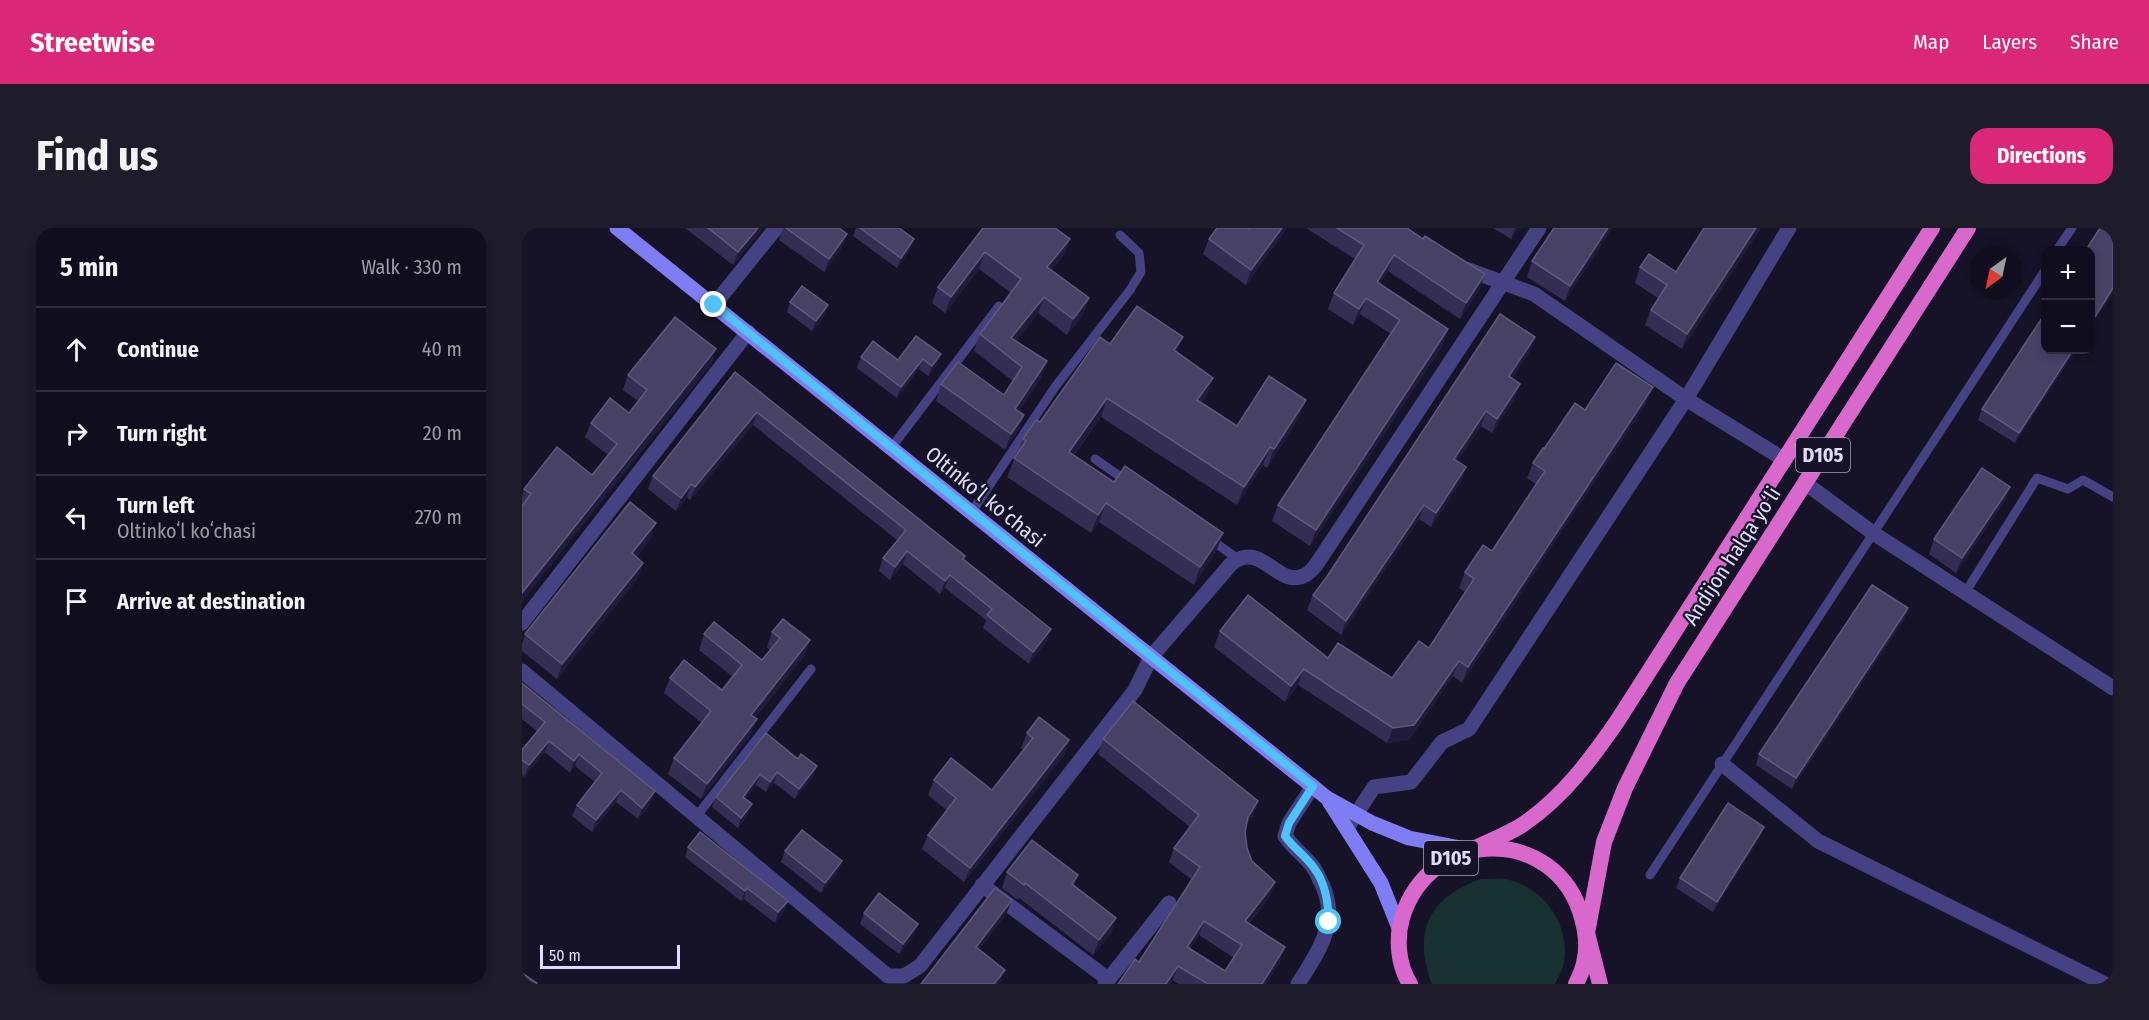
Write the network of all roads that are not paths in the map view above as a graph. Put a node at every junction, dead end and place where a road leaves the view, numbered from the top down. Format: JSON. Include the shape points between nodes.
{"nodes":[{"id":1,"x":617,"y":228,"type":"edge"},
{"id":2,"x":776,"y":228,"type":"edge"},
{"id":3,"x":1539,"y":228,"type":"edge"},
{"id":4,"x":1789,"y":228,"type":"edge"},
{"id":5,"x":1932,"y":228,"type":"edge"},
{"id":6,"x":1968,"y":228,"type":"edge"},
{"id":7,"x":2072,"y":228,"type":"edge"},
{"id":8,"x":1120,"y":235,"type":"dead end"},
{"id":9,"x":2060,"y":246,"type":"edge"},
{"id":10,"x":1454,"y":261,"type":"edge"},
{"id":11,"x":2041,"y":277,"type":"edge"},
{"id":12,"x":1504,"y":283,"type":"junction"},
{"id":13,"x":714,"y":305,"type":"junction"},
{"id":14,"x":999,"y":306,"type":"edge"},
{"id":15,"x":748,"y":332,"type":"junction"},
{"id":16,"x":1686,"y":399,"type":"junction"},
{"id":17,"x":891,"y":448,"type":"junction"},
{"id":18,"x":1095,"y":459,"type":"dead end"},
{"id":19,"x":1785,"y":460,"type":"junction"},
{"id":20,"x":1805,"y":483,"type":"junction"},
{"id":21,"x":1133,"y":485,"type":"edge"},
{"id":22,"x":2113,"y":497,"type":"edge"},
{"id":23,"x":971,"y":513,"type":"junction"},
{"id":24,"x":1200,"y":532,"type":"edge"},
{"id":25,"x":1873,"y":533,"type":"junction"},
{"id":26,"x":1238,"y":559,"type":"junction"},
{"id":27,"x":1965,"y":593,"type":"junction"},
{"id":28,"x":522,"y":623,"type":"edge"},
{"id":29,"x":1151,"y":657,"type":"junction"},
{"id":30,"x":811,"y":669,"type":"dead end"},
{"id":31,"x":522,"y":671,"type":"edge"},
{"id":32,"x":2113,"y":688,"type":"edge"},
{"id":33,"x":1722,"y":764,"type":"junction"},
{"id":34,"x":1313,"y":786,"type":"junction"},
{"id":35,"x":1327,"y":798,"type":"junction"},
{"id":36,"x":1357,"y":814,"type":"junction"},
{"id":37,"x":696,"y":817,"type":"junction"},
{"id":38,"x":1347,"y":828,"type":"junction"},
{"id":39,"x":1471,"y":850,"type":"junction"},
{"id":40,"x":1650,"y":874,"type":"dead end"},
{"id":41,"x":982,"y":885,"type":"junction"},
{"id":42,"x":1169,"y":903,"type":"dead end"},
{"id":43,"x":1400,"y":928,"type":"junction"},
{"id":44,"x":1587,"y":933,"type":"junction"},
{"id":45,"x":1107,"y":982,"type":"edge"},
{"id":46,"x":1407,"y":982,"type":"edge"},
{"id":47,"x":1298,"y":984,"type":"edge"},
{"id":48,"x":1576,"y":984,"type":"edge"},
{"id":49,"x":1600,"y":984,"type":"edge"},
{"id":50,"x":2105,"y":984,"type":"edge"}],
"edges":[{"from":1,"to":13,"type":"main road","name":"Oltinkoʻl koʻchasi"},
{"from":2,"to":13,"type":"street"},
{"from":3,"to":12,"type":"street"},
{"from":4,"to":16,"type":"street"},
{"from":5,"to":19,"type":"highway","name":"Andijon halqa yo‘li","number":"D105"},
{"from":6,"to":20,"type":"highway","name":"Andijon halqa yo‘li","number":"D105"},
{"from":7,"to":9,"type":"lane"},
{"from":8,"to":23,"type":"lane","via":[[1139,253],[1142,272],[1055,387]]},
{"from":10,"to":12,"type":"street","via":[[1471,272]]},
{"from":11,"to":25,"type":"lane"},
{"from":12,"to":16,"type":"street","via":[[1534,294]]},
{"from":12,"to":26,"type":"street","via":[[1316,565],[1306,575],[1293,578],[1258,558]]},
{"from":13,"to":15,"type":"main road","name":"Oltinkoʻl koʻchasi"},
{"from":14,"to":17,"type":"lane"},
{"from":15,"to":17,"type":"main road","name":"Oltinkoʻl koʻchasi"},
{"from":15,"to":28,"type":"street"},
{"from":16,"to":19,"type":"street"},
{"from":16,"to":36,"type":"street","via":[[1469,729],[1442,742],[1411,782],[1374,787]]},
{"from":17,"to":23,"type":"main road","name":"Oltinkoʻl koʻchasi"},
{"from":18,"to":21,"type":"lane"},
{"from":19,"to":39,"type":"highway","name":"Andijon halqa yo‘li","number":"D105","via":[[1590,760],[1524,824]]},
{"from":20,"to":25,"type":"street"},
{"from":20,"to":44,"type":"highway","name":"Andijon halqa yo‘li","number":"D105","via":[[1677,683],[1625,788],[1604,842]]},
{"from":22,"to":27,"type":"lane","via":[[2083,480],[2068,489],[2037,478]]},
{"from":23,"to":29,"type":"main road","name":"Oltinkoʻl koʻchasi"},
{"from":24,"to":26,"type":"lane"},
{"from":25,"to":27,"type":"street"},
{"from":25,"to":33,"type":"lane"},
{"from":26,"to":29,"type":"street"},
{"from":27,"to":32,"type":"street"},
{"from":29,"to":34,"type":"main road","name":"Oltinkoʻl koʻchasi"},
{"from":29,"to":41,"type":"street","via":[[1135,690]]},
{"from":30,"to":37,"type":"lane"},
{"from":31,"to":37,"type":"street"},
{"from":33,"to":40,"type":"lane"},
{"from":33,"to":50,"type":"street","via":[[1818,841]]},
{"from":34,"to":35,"type":"main road","name":"Oltinkoʻl koʻchasi"},
{"from":34,"to":47,"type":"street","via":[[1285,836],[1314,868],[1328,897],[1329,922],[1321,947]]},
{"from":35,"to":36,"type":"main road","name":"Oltinkoʻl koʻchasi"},
{"from":35,"to":38,"type":"main road","name":"Oltinkoʻl koʻchasi"},
{"from":36,"to":38,"type":"street"},
{"from":36,"to":39,"type":"main road","name":"Oltinkoʻl koʻchasi","via":[[1409,838]]},
{"from":37,"to":41,"type":"street","via":[[888,976],[904,976],[920,966]]},
{"from":38,"to":43,"type":"main road","name":"Oltinkoʻl koʻchasi","via":[[1381,882]]},
{"from":39,"to":43,"type":"highway","number":"D105","via":[[1445,860],[1423,878],[1407,901]]},
{"from":39,"to":44,"type":"highway","number":"D105","via":[[1503,848],[1543,863],[1560,876],[1578,902]]},
{"from":41,"to":45,"type":"street"},
{"from":42,"to":45,"type":"street"},
{"from":43,"to":46,"type":"highway","number":"D105","via":[[1399,953]]},
{"from":44,"to":48,"type":"highway","number":"D105","via":[[1585,962]]},
{"from":44,"to":49,"type":"highway","number":"D105"}]}
